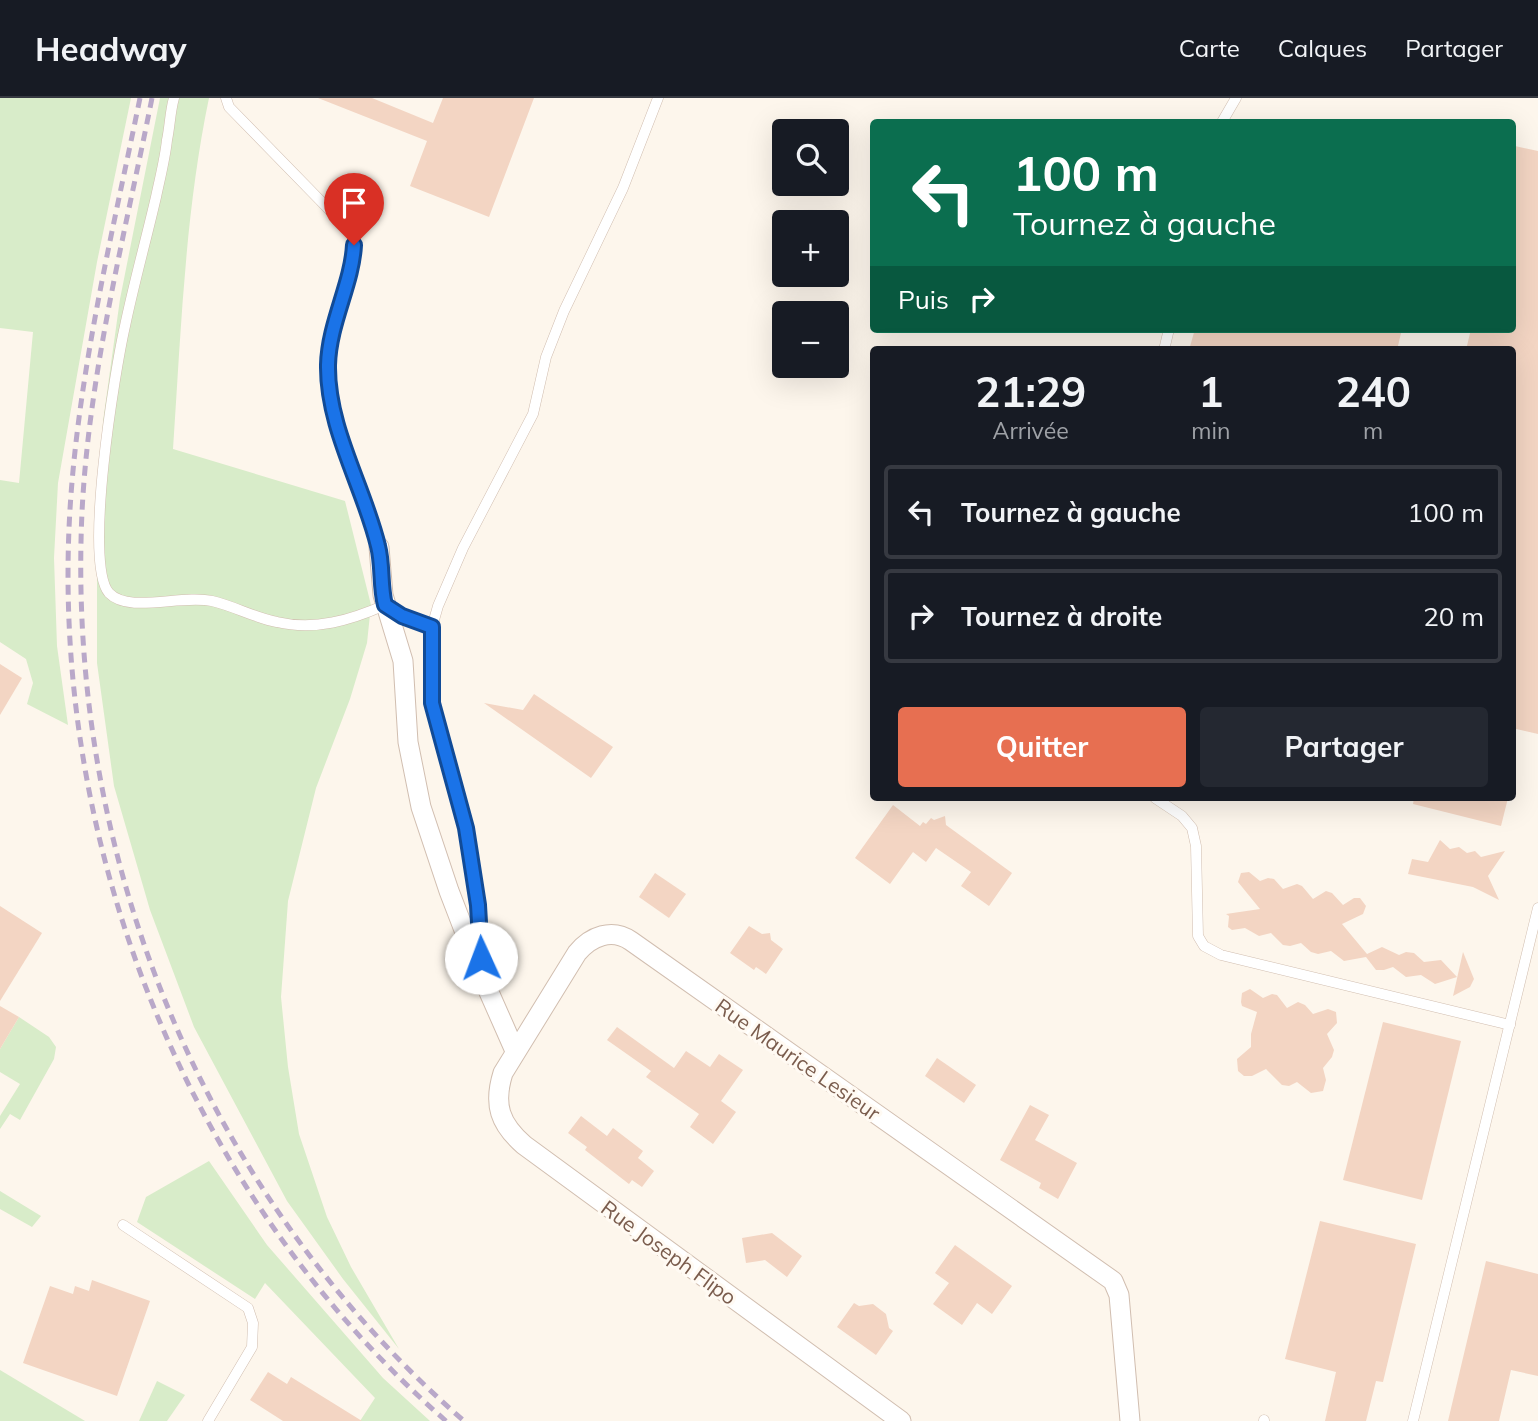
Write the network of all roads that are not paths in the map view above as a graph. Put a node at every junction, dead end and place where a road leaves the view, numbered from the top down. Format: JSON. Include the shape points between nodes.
{"nodes":[{"id":1,"x":174,"y":98,"type":"edge"},
{"id":2,"x":226,"y":98,"type":"edge"},
{"id":3,"x":658,"y":98,"type":"edge"},
{"id":4,"x":1236,"y":98,"type":"edge"},
{"id":5,"x":1224,"y":119,"type":"edge"},
{"id":6,"x":379,"y":547,"type":"joint"},
{"id":7,"x":385,"y":605,"type":"junction"},
{"id":8,"x":432,"y":627,"type":"junction"},
{"id":9,"x":1159,"y":801,"type":"edge"},
{"id":10,"x":1538,"y":908,"type":"edge"},
{"id":11,"x":481,"y":974,"type":"junction"},
{"id":12,"x":1510,"y":1025,"type":"junction"},
{"id":13,"x":515,"y":1051,"type":"junction"},
{"id":14,"x":123,"y":1225,"type":"dead end"},
{"id":15,"x":208,"y":1421,"type":"edge"},
{"id":16,"x":901,"y":1421,"type":"edge"},
{"id":17,"x":1130,"y":1421,"type":"edge"},
{"id":18,"x":1413,"y":1421,"type":"edge"}],
"edges":[{"from":1,"to":7,"type":"lane","via":[[124,329],[105,448],[99,533],[103,582],[120,601],[138,605],[198,598],[277,622],[312,626],[354,618]]},
{"from":2,"to":6,"type":"lane","via":[[229,107],[353,237],[354,251],[330,346],[329,390]]},
{"from":3,"to":8,"type":"lane","via":[[624,188],[546,357],[533,414],[463,548]]},
{"from":4,"to":5,"type":"lane"},
{"from":6,"to":7,"type":"street"},
{"from":7,"to":8,"type":"lane"},
{"from":7,"to":11,"type":"street","via":[[403,661],[406,726],[417,791],[440,868]]},
{"from":8,"to":11,"type":"lane","via":[[432,703],[466,828],[482,941]]},
{"from":9,"to":12,"type":"lane","via":[[1188,821],[1195,836],[1198,936],[1209,950]]},
{"from":10,"to":12,"type":"lane"},
{"from":11,"to":13,"type":"street"},
{"from":12,"to":18,"type":"lane"},
{"from":13,"to":16,"type":"street","name":"Rue Joseph Flipo","via":[[497,1092],[503,1119],[516,1138]]},
{"from":13,"to":17,"type":"street","name":"Rue Maurice Lesieur","via":[[583,946],[605,934],[624,936],[1111,1278],[1119,1295]]},
{"from":14,"to":15,"type":"lane","via":[[248,1308],[252,1347]]}]}
